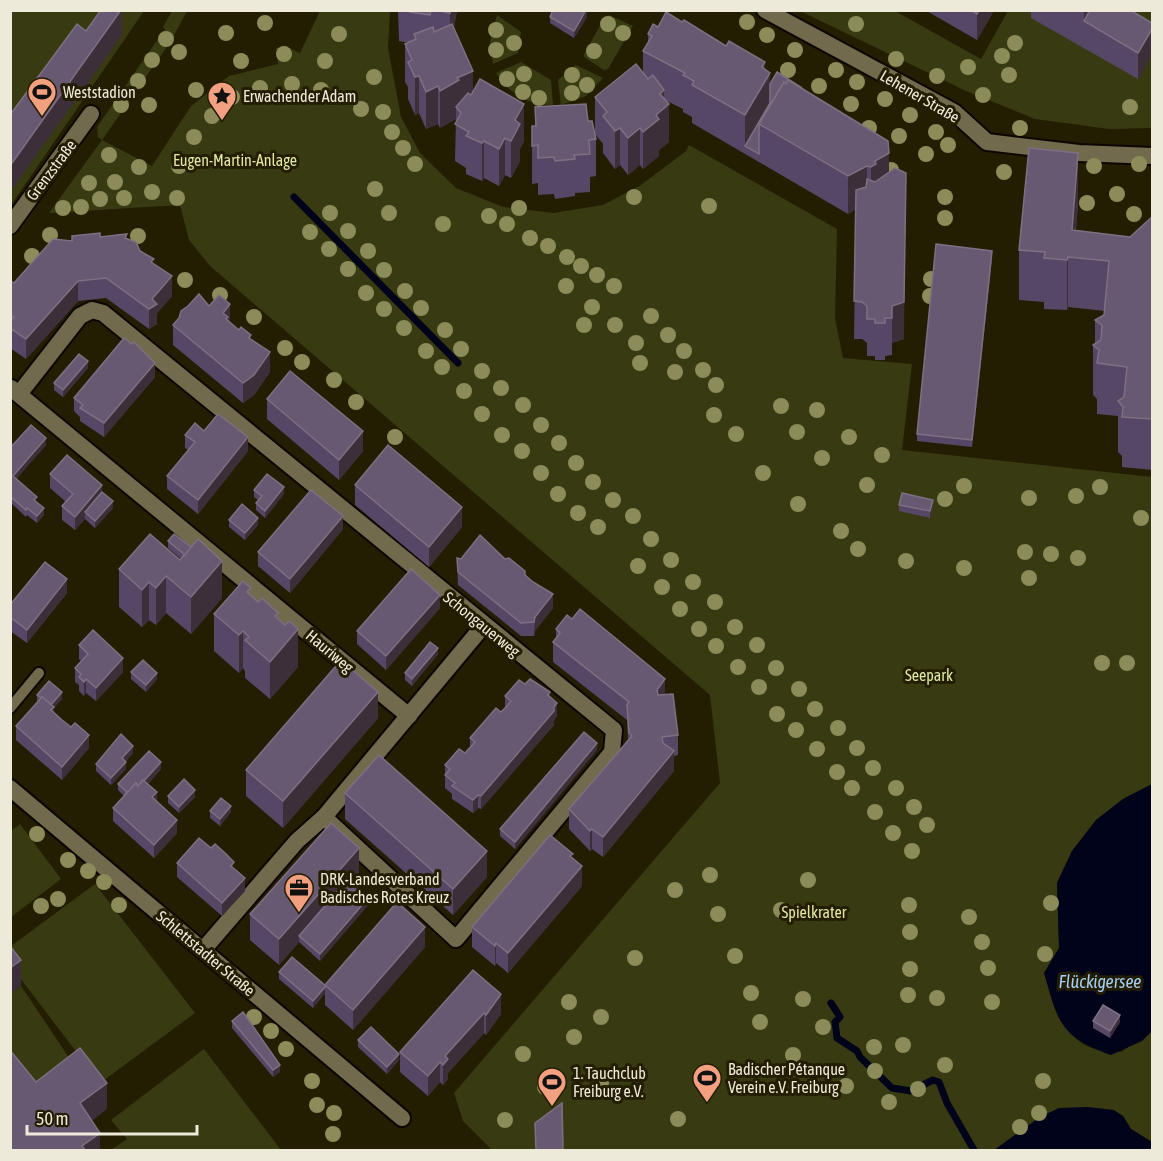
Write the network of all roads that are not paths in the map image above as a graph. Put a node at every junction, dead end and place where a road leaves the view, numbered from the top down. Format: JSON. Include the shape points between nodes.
{"nodes":[{"id":1,"x":765,"y":10,"type":"edge"},
{"id":2,"x":92,"y":114,"type":"dead end"},
{"id":3,"x":1152,"y":156,"type":"edge"},
{"id":4,"x":10,"y":226,"type":"edge"},
{"id":5,"x":15,"y":391,"type":"edge"},
{"id":6,"x":484,"y":625,"type":"junction"},
{"id":7,"x":39,"y":673,"type":"dead end"},
{"id":8,"x":10,"y":708,"type":"edge"},
{"id":9,"x":409,"y":716,"type":"junction"},
{"id":10,"x":10,"y":788,"type":"edge"},
{"id":11,"x":324,"y":817,"type":"junction"},
{"id":12,"x":203,"y":950,"type":"junction"},
{"id":13,"x":402,"y":1118,"type":"dead end"}],
"edges":[{"from":1,"to":3,"type":"street","name":"Lehener Straße","via":[[954,112],[987,142],[1079,153]]},
{"from":2,"to":4,"type":"street","name":"Grenzstraße"},
{"from":5,"to":6,"type":"street","name":"Schongauerweg","via":[[80,316],[92,310],[103,312]]},
{"from":5,"to":9,"type":"street","name":"Hauriweg"},
{"from":6,"to":9,"type":"street"},
{"from":6,"to":11,"type":"street","name":"Schongauerweg","via":[[614,730],[612,752],[456,939]]},
{"from":7,"to":8,"type":"lane"},
{"from":9,"to":11,"type":"street"},
{"from":10,"to":12,"type":"street","name":"Schlettstadter Straße"},
{"from":11,"to":12,"type":"street","via":[[297,841]]},
{"from":12,"to":13,"type":"street","name":"Schlettstadter Straße"}]}
